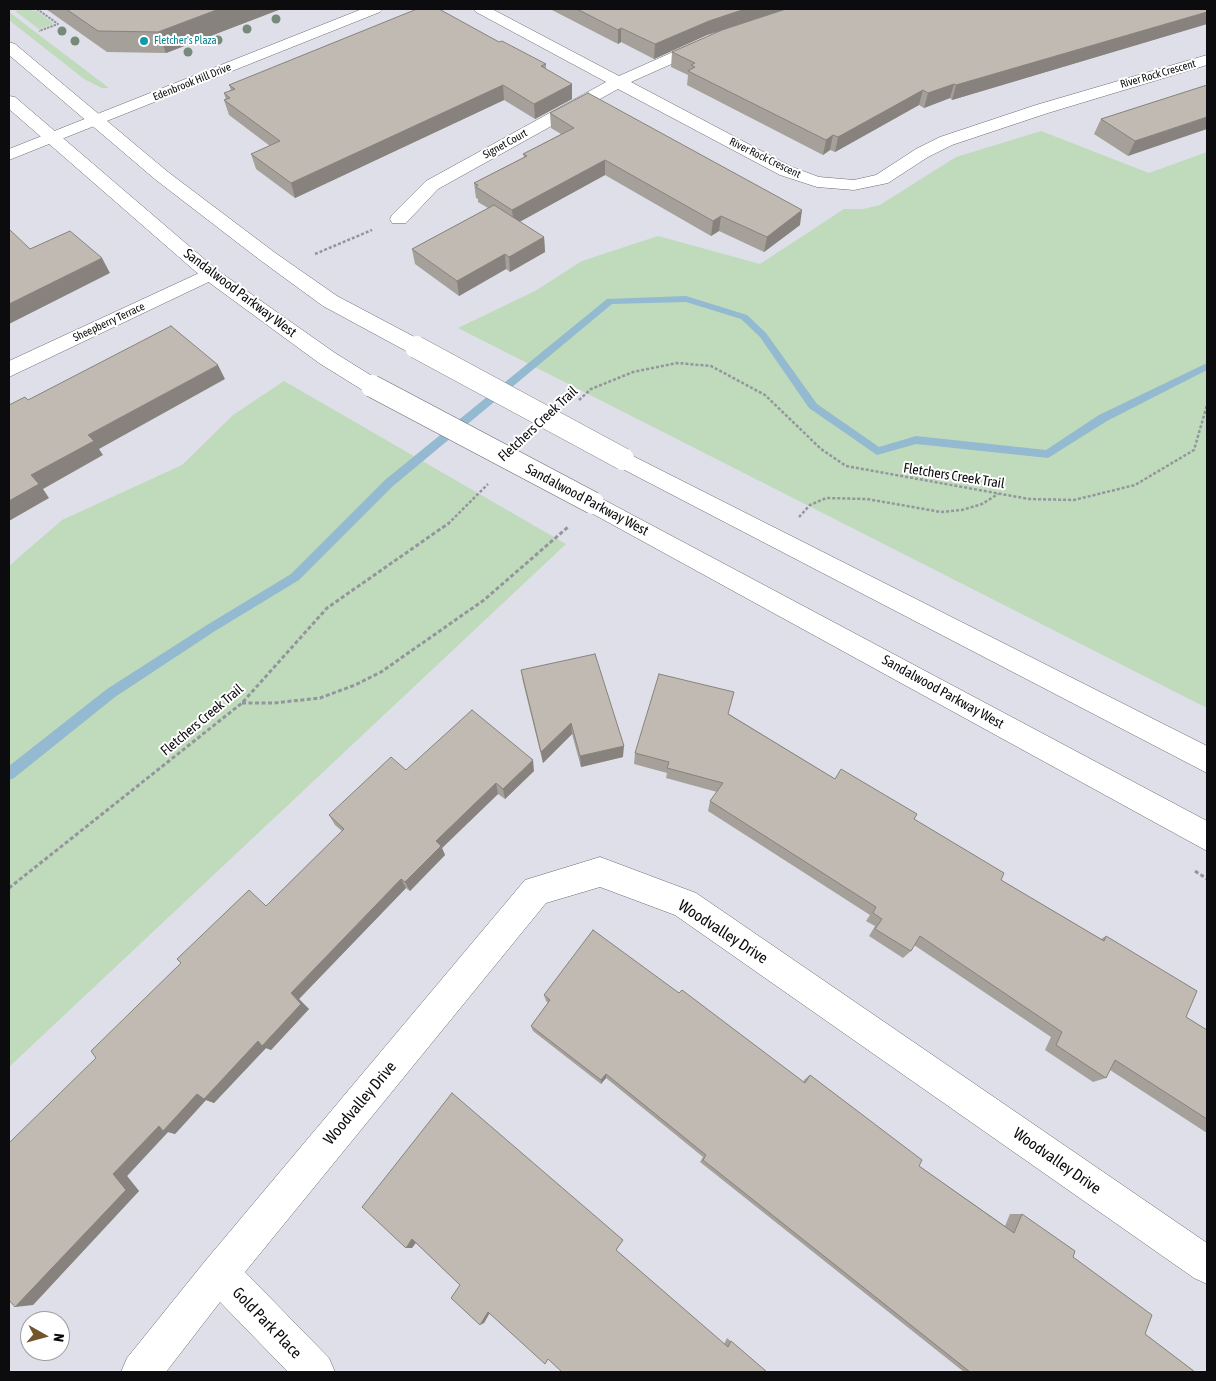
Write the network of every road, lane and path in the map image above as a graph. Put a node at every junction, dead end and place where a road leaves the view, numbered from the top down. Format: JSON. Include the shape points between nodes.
{"nodes":[{"id":1,"x":37,"y":9,"type":"edge"},
{"id":2,"x":375,"y":9,"type":"edge"},
{"id":3,"x":481,"y":9,"type":"edge"},
{"id":4,"x":39,"y":31,"type":"dead end"},
{"id":5,"x":723,"y":36,"type":"edge"},
{"id":6,"x":9,"y":47,"type":"edge"},
{"id":7,"x":1207,"y":60,"type":"edge"},
{"id":8,"x":620,"y":81,"type":"junction"},
{"id":9,"x":9,"y":100,"type":"edge"},
{"id":10,"x":94,"y":121,"type":"junction"},
{"id":11,"x":54,"y":138,"type":"junction"},
{"id":12,"x":9,"y":155,"type":"edge"},
{"id":13,"x":400,"y":219,"type":"joint"},
{"id":14,"x":308,"y":258,"type":"dead end"},
{"id":15,"x":210,"y":274,"type":"junction"},
{"id":16,"x":9,"y":370,"type":"edge"},
{"id":17,"x":577,"y":402,"type":"dead end"},
{"id":18,"x":1207,"y":405,"type":"edge"},
{"id":19,"x":489,"y":483,"type":"dead end"},
{"id":20,"x":998,"y":493,"type":"junction"},
{"id":21,"x":794,"y":523,"type":"dead end"},
{"id":22,"x":573,"y":524,"type":"dead end"},
{"id":23,"x":242,"y":703,"type":"junction"},
{"id":24,"x":1207,"y":760,"type":"edge"},
{"id":25,"x":1207,"y":837,"type":"edge"},
{"id":26,"x":9,"y":888,"type":"edge"},
{"id":27,"x":1207,"y":1265,"type":"edge"},
{"id":28,"x":219,"y":1273,"type":"junction"},
{"id":29,"x":141,"y":1372,"type":"edge"},
{"id":30,"x":315,"y":1372,"type":"edge"}],
"edges":[{"from":1,"to":4,"type":"path","via":[[58,24]]},
{"from":2,"to":10,"type":"street","name":"Edenbrook Hill Drive"},
{"from":3,"to":8,"type":"street","name":"River Rock Crescent"},
{"from":5,"to":8,"type":"street","name":"Signet Court"},
{"from":6,"to":10,"type":"street"},
{"from":7,"to":8,"type":"street","name":"River Rock Crescent","via":[[946,141],[882,179],[854,185],[817,182],[786,170]]},
{"from":8,"to":13,"type":"street","name":"Signet Court","via":[[432,185]]},
{"from":9,"to":11,"type":"street","name":"Sandalwood Parkway West"},
{"from":10,"to":11,"type":"street","name":"Edenbrook Hill Drive"},
{"from":10,"to":24,"type":"street","bridge":true,"via":[[192,199],[330,301],[623,459]]},
{"from":11,"to":12,"type":"street","name":"Edenbrook Hill Drive"},
{"from":11,"to":15,"type":"street","name":"Sandalwood Parkway West"},
{"from":13,"to":14,"type":"path"},
{"from":15,"to":16,"type":"street","name":"Sheepberry Terrace"},
{"from":15,"to":25,"type":"street","name":"Sandalwood Parkway West","bridge":true,"via":[[327,358],[372,386]]},
{"from":17,"to":20,"type":"path","name":"Fletchers Creek Trail","via":[[591,389],[633,372],[677,363],[711,366],[765,395],[821,449],[846,466]]},
{"from":18,"to":20,"type":"path","name":"Fletchers Creek Trail","via":[[1194,450],[1135,485],[1074,500],[1029,499]]},
{"from":19,"to":23,"type":"path","name":"Fletchers Creek Trail","via":[[448,524],[327,608]]},
{"from":20,"to":21,"type":"path","via":[[982,504],[941,512],[867,500],[826,498],[810,504]]},
{"from":22,"to":23,"type":"path","via":[[484,600],[381,672],[320,698]]},
{"from":23,"to":26,"type":"path","name":"Fletchers Creek Trail"},
{"from":27,"to":28,"type":"street","name":"Woodvalley Drive","via":[[685,904],[600,872],[536,891]]},
{"from":28,"to":29,"type":"street","name":"Woodvalley Drive"},
{"from":28,"to":30,"type":"street","name":"Gold Park Place"}]}
